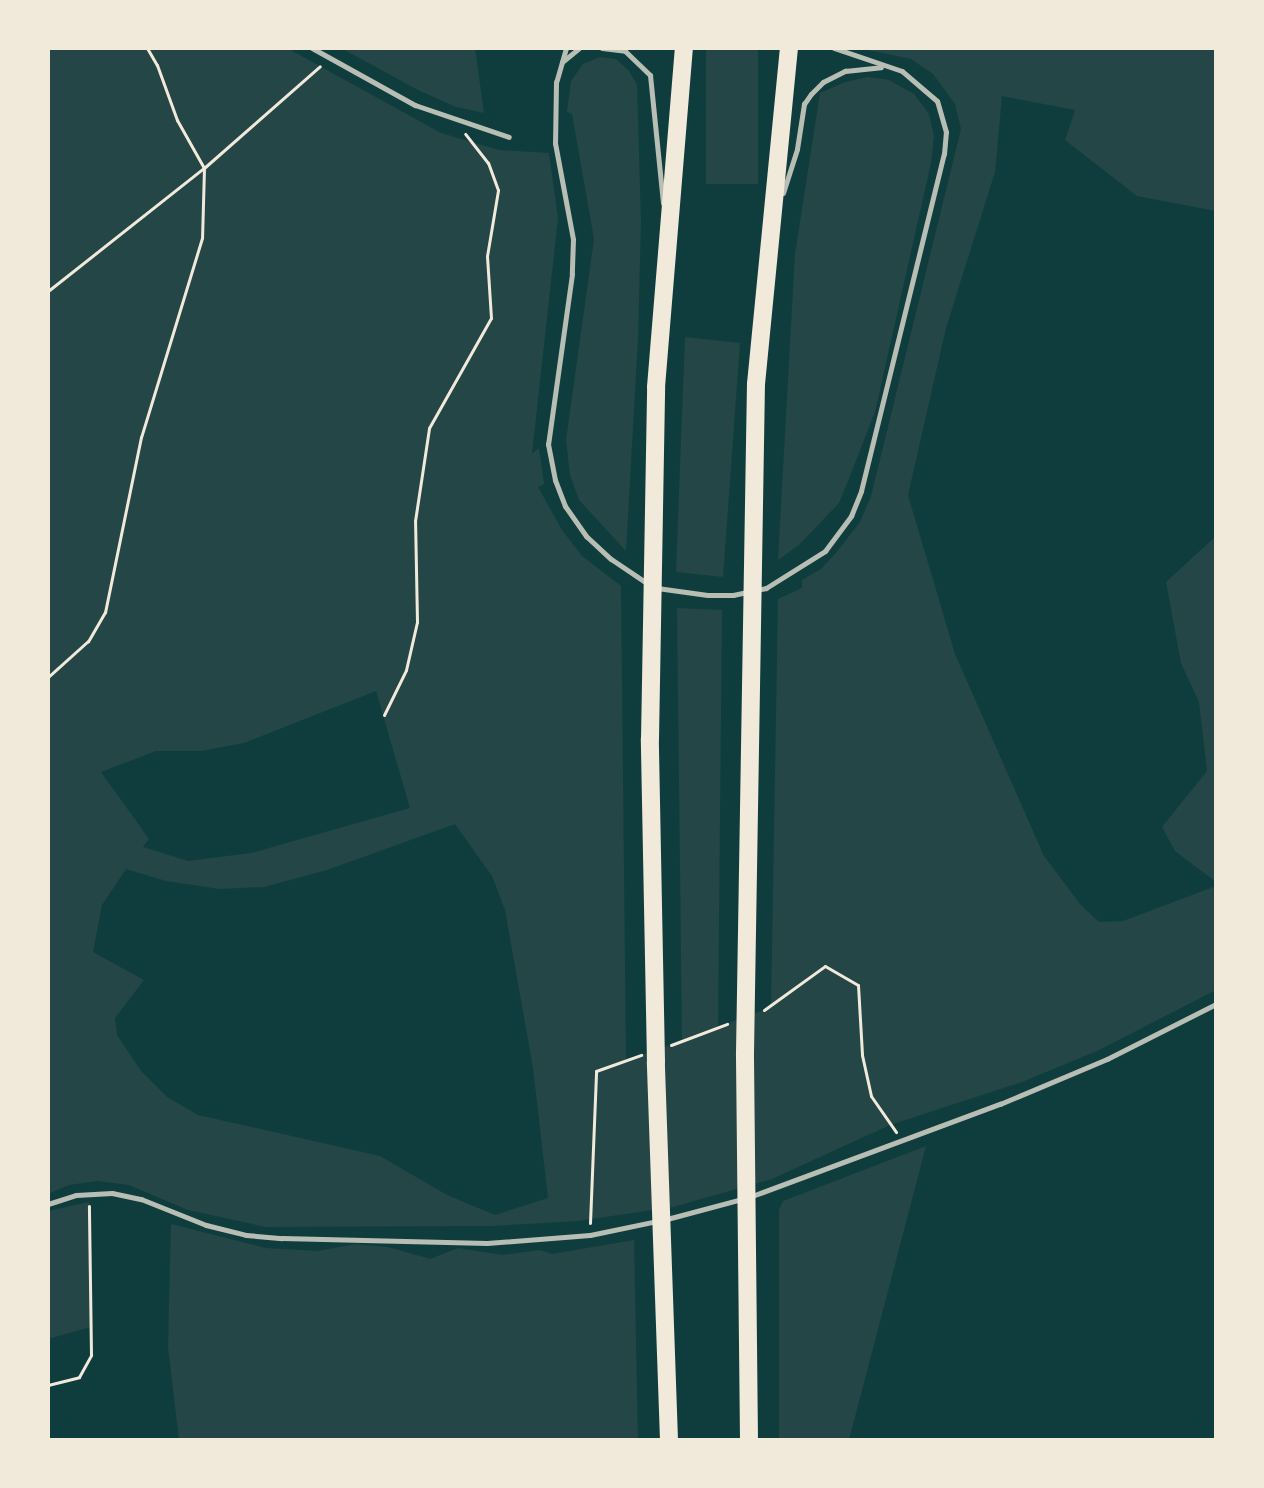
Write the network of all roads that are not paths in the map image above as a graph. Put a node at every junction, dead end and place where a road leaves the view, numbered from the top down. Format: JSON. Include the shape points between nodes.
{"nodes":[{"id":1,"x":312,"y":48,"type":"edge"},
{"id":2,"x":566,"y":48,"type":"edge"},
{"id":3,"x":579,"y":48,"type":"edge"},
{"id":4,"x":602,"y":48,"type":"edge"},
{"id":5,"x":684,"y":48,"type":"edge"},
{"id":6,"x":789,"y":48,"type":"edge"},
{"id":7,"x":834,"y":48,"type":"edge"},
{"id":8,"x":561,"y":62,"type":"junction"},
{"id":9,"x":890,"y":67,"type":"junction"},
{"id":10,"x":509,"y":137,"type":"dead end"},
{"id":11,"x":667,"y":232,"type":"junction"},
{"id":12,"x":771,"y":233,"type":"junction"},
{"id":13,"x":1216,"y":1004,"type":"edge"},
{"id":14,"x":48,"y":1204,"type":"edge"},
{"id":15,"x":669,"y":1440,"type":"edge"},
{"id":16,"x":749,"y":1440,"type":"edge"}],
"edges":[{"from":1,"to":10,"type":"lane","via":[[415,105]]},
{"from":2,"to":8,"type":"lane"},
{"from":3,"to":8,"type":"lane"},
{"from":4,"to":11,"type":"lane","via":[[625,51],[650,75]]},
{"from":5,"to":11,"type":"highway"},
{"from":6,"to":12,"type":"highway"},
{"from":7,"to":9,"type":"lane"},
{"from":8,"to":9,"type":"lane","via":[[555,143],[573,239],[549,416],[555,480],[586,536],[629,572],[654,587],[708,595],[766,588],[825,551],[851,516],[861,491],[946,132],[937,101]]},
{"from":9,"to":12,"type":"lane","via":[[845,71],[811,94]]},
{"from":11,"to":15,"type":"highway","via":[[656,387],[650,739]]},
{"from":12,"to":16,"type":"highway","via":[[756,384],[745,1053]]},
{"from":13,"to":14,"type":"lane","via":[[1080,1070],[770,1191],[590,1235],[487,1243],[282,1238],[206,1225],[112,1193]]}]}
